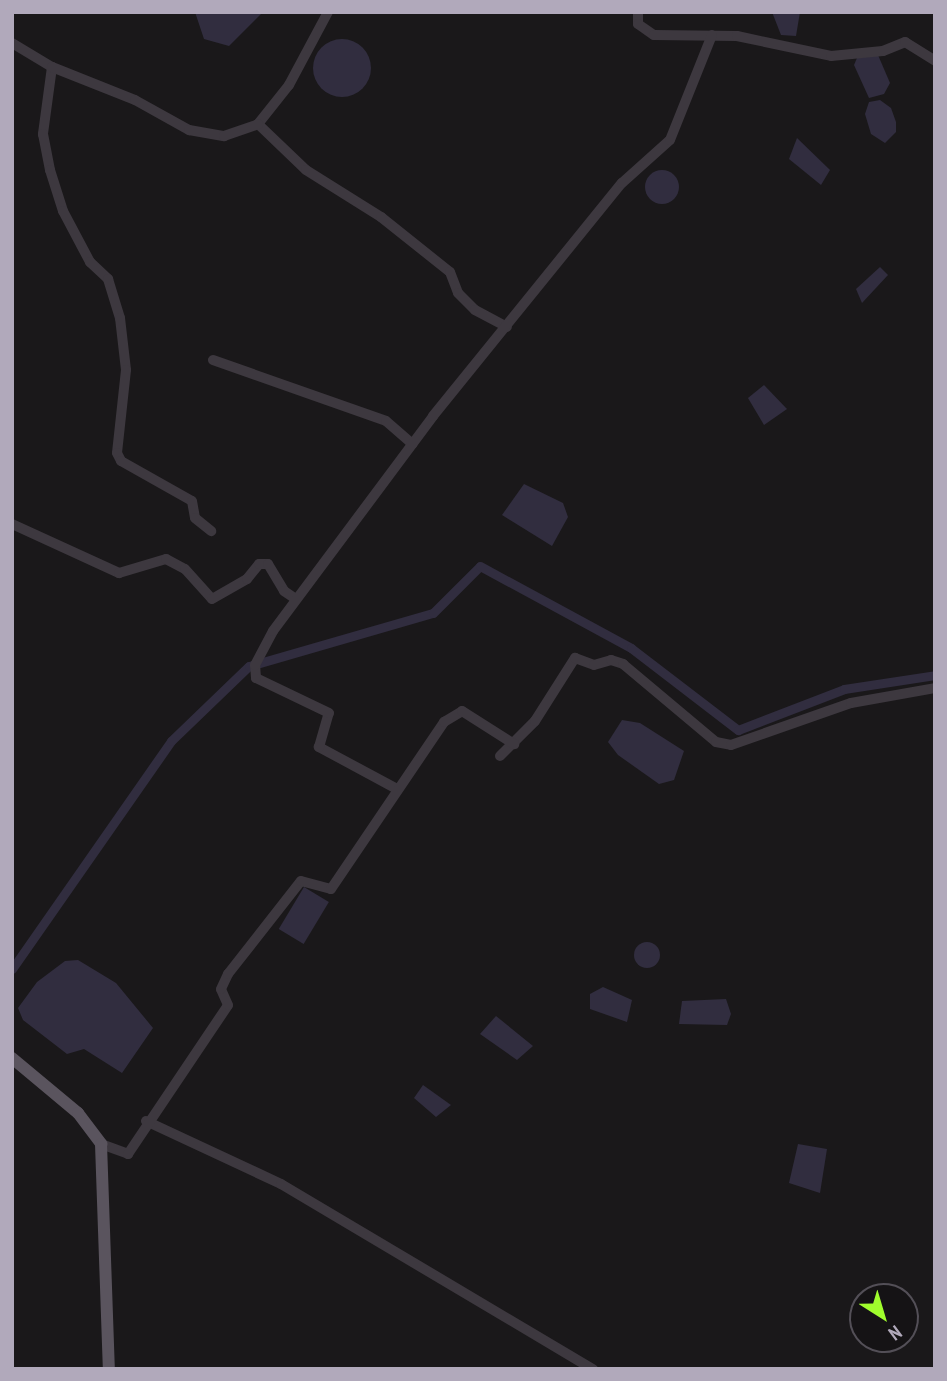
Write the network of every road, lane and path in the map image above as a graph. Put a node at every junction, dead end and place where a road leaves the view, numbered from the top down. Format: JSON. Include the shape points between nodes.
{"nodes":[{"id":1,"x":328,"y":12,"type":"edge"},
{"id":2,"x":638,"y":12,"type":"edge"},
{"id":3,"x":712,"y":35,"type":"junction"},
{"id":4,"x":12,"y":43,"type":"edge"},
{"id":5,"x":935,"y":61,"type":"edge"},
{"id":6,"x":52,"y":67,"type":"junction"},
{"id":7,"x":258,"y":124,"type":"junction"},
{"id":8,"x":507,"y":327,"type":"junction"},
{"id":9,"x":212,"y":360,"type":"dead end"},
{"id":10,"x":412,"y":444,"type":"junction"},
{"id":11,"x":12,"y":524,"type":"edge"},
{"id":12,"x":211,"y":531,"type":"dead end"},
{"id":13,"x":296,"y":598,"type":"junction"},
{"id":14,"x":935,"y":688,"type":"edge"},
{"id":15,"x":514,"y":744,"type":"junction"},
{"id":16,"x":500,"y":757,"type":"dead end"},
{"id":17,"x":397,"y":789,"type":"junction"},
{"id":18,"x":12,"y":1058,"type":"edge"},
{"id":19,"x":146,"y":1121,"type":"junction"},
{"id":20,"x":101,"y":1144,"type":"junction"},
{"id":21,"x":109,"y":1369,"type":"edge"},
{"id":22,"x":593,"y":1369,"type":"edge"}],
"edges":[{"from":1,"to":7,"type":"street","via":[[289,85]]},
{"from":2,"to":3,"type":"street","via":[[638,24],[654,35]]},
{"from":3,"to":5,"type":"street","via":[[766,40],[831,56],[883,51],[905,42]]},
{"from":3,"to":8,"type":"street","via":[[679,126],[622,183]]},
{"from":4,"to":6,"type":"street"},
{"from":6,"to":7,"type":"street","via":[[189,130],[224,136]]},
{"from":6,"to":12,"type":"street","via":[[43,134],[50,170],[63,211],[90,262],[108,279],[121,318],[126,370],[117,453],[121,461],[191,501],[195,518]]},
{"from":7,"to":8,"type":"street","via":[[306,170],[381,217],[450,272],[458,293],[475,310]]},
{"from":8,"to":10,"type":"street"},
{"from":9,"to":10,"type":"street","via":[[386,421]]},
{"from":10,"to":13,"type":"street"},
{"from":11,"to":13,"type":"street","via":[[118,573],[166,559],[185,569],[212,598],[247,579],[263,562]]},
{"from":13,"to":17,"type":"street","via":[[265,644],[256,665],[257,678],[329,713],[319,747]]},
{"from":14,"to":15,"type":"street","via":[[851,703],[731,745],[709,736],[668,696],[623,664],[611,660],[594,665],[575,658]]},
{"from":15,"to":16,"type":"street"},
{"from":15,"to":17,"type":"street","via":[[456,711]]},
{"from":17,"to":19,"type":"street","via":[[331,889],[301,881],[228,974],[221,989],[228,1006]]},
{"from":18,"to":20,"type":"main road","via":[[78,1113]]},
{"from":19,"to":20,"type":"street","via":[[128,1154]]},
{"from":19,"to":22,"type":"street","via":[[281,1184]]},
{"from":20,"to":21,"type":"main road"}]}
